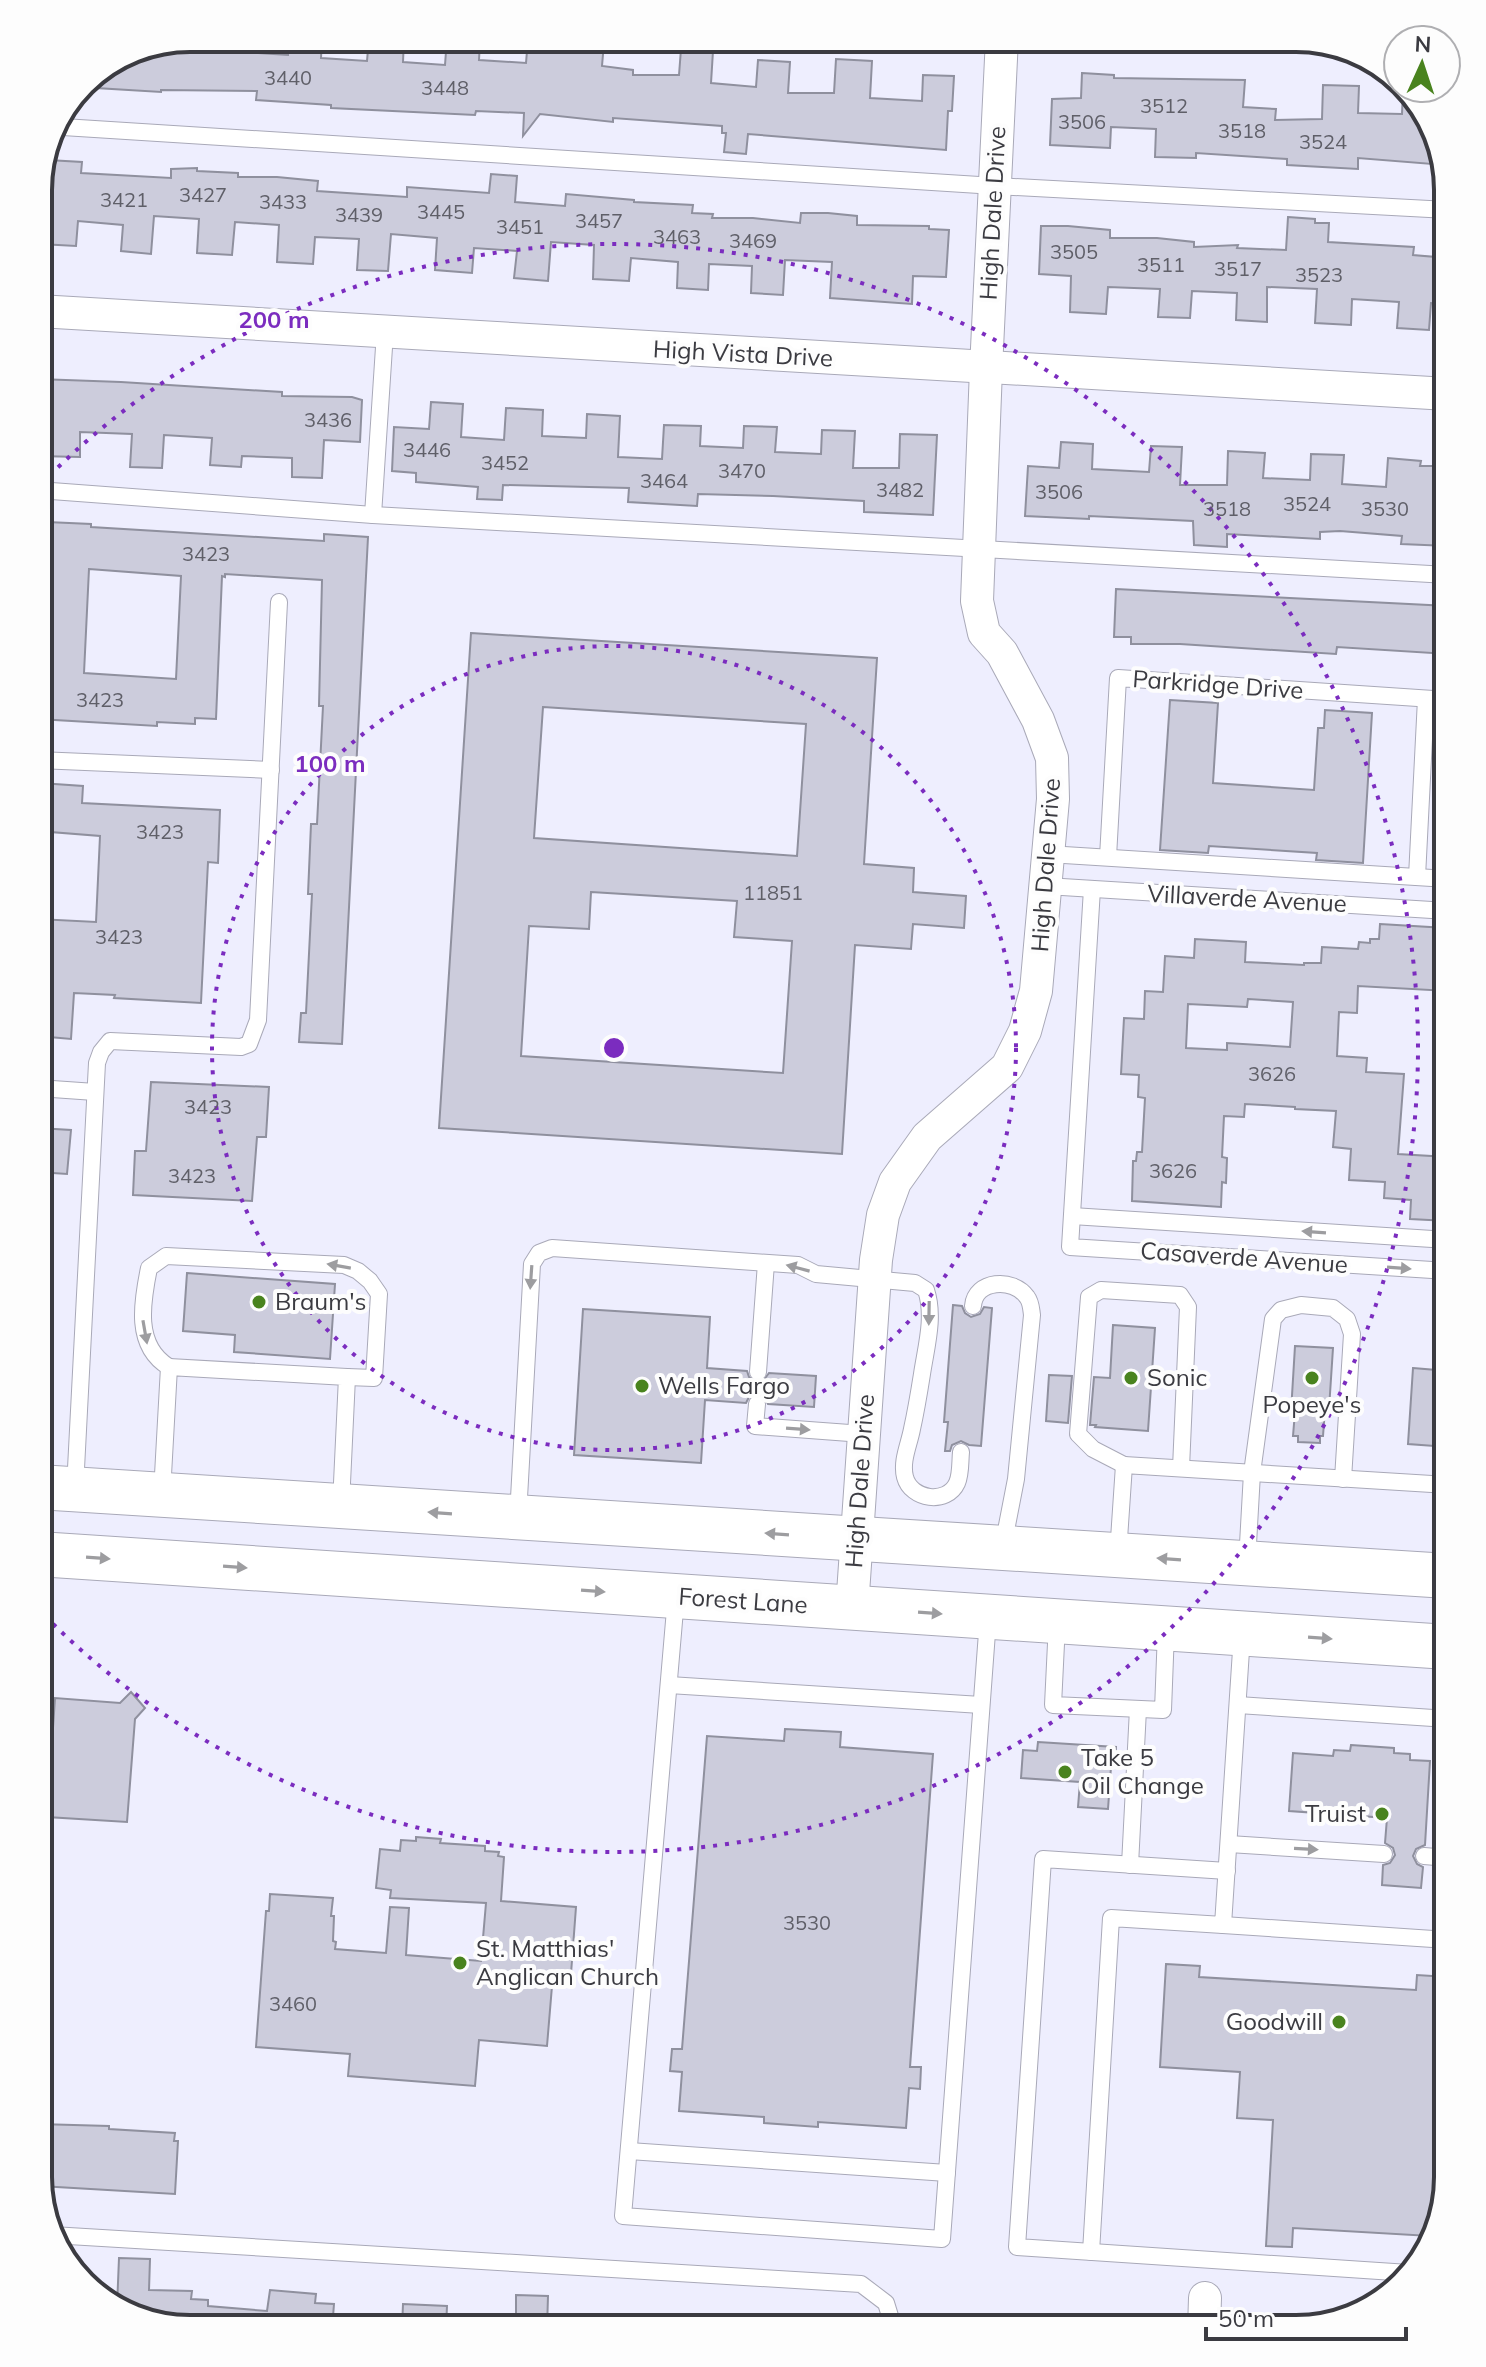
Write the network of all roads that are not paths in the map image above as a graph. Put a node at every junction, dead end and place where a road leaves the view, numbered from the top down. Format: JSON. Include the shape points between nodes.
{"nodes":[{"id":1,"x":1001,"y":52,"type":"edge"},
{"id":2,"x":67,"y":127,"type":"edge"},
{"id":3,"x":995,"y":186,"type":"junction"},
{"id":4,"x":1434,"y":209,"type":"edge"},
{"id":5,"x":52,"y":312,"type":"edge"},
{"id":6,"x":385,"y":332,"type":"junction"},
{"id":7,"x":986,"y":369,"type":"junction"},
{"id":8,"x":1434,"y":393,"type":"edge"},
{"id":9,"x":52,"y":491,"type":"edge"},
{"id":10,"x":373,"y":515,"type":"junction"},
{"id":11,"x":979,"y":549,"type":"junction"},
{"id":12,"x":1434,"y":574,"type":"edge"},
{"id":13,"x":279,"y":602,"type":"dead end"},
{"id":14,"x":1426,"y":699,"type":"junction"},
{"id":15,"x":1434,"y":699,"type":"edge"},
{"id":16,"x":52,"y":761,"type":"edge"},
{"id":17,"x":271,"y":770,"type":"junction"},
{"id":18,"x":1048,"y":854,"type":"junction"},
{"id":19,"x":1108,"y":857,"type":"junction"},
{"id":20,"x":1417,"y":877,"type":"junction"},
{"id":21,"x":1434,"y":878,"type":"edge"},
{"id":22,"x":1071,"y":888,"type":"junction"},
{"id":23,"x":1434,"y":910,"type":"edge"},
{"id":24,"x":52,"y":1089,"type":"edge"},
{"id":25,"x":95,"y":1092,"type":"junction"},
{"id":26,"x":1072,"y":1216,"type":"junction"},
{"id":27,"x":1434,"y":1239,"type":"edge"},
{"id":28,"x":766,"y":1263,"type":"junction"},
{"id":29,"x":1434,"y":1270,"type":"edge"},
{"id":30,"x":875,"y":1278,"type":"junction"},
{"id":31,"x":973,"y":1306,"type":"dead end"},
{"id":32,"x":169,"y":1367,"type":"junction"},
{"id":33,"x":758,"y":1372,"type":"dead end"},
{"id":34,"x":347,"y":1377,"type":"junction"},
{"id":35,"x":757,"y":1404,"type":"dead end"},
{"id":36,"x":863,"y":1434,"type":"junction"},
{"id":37,"x":961,"y":1452,"type":"dead end"},
{"id":38,"x":1124,"y":1465,"type":"junction"},
{"id":39,"x":1181,"y":1468,"type":"junction"},
{"id":40,"x":1252,"y":1473,"type":"junction"},
{"id":41,"x":1343,"y":1479,"type":"junction"},
{"id":42,"x":1434,"y":1484,"type":"edge"},
{"id":43,"x":57,"y":1488,"type":"edge"},
{"id":44,"x":162,"y":1495,"type":"junction"},
{"id":45,"x":340,"y":1506,"type":"junction"},
{"id":46,"x":518,"y":1518,"type":"junction"},
{"id":47,"x":855,"y":1539,"type":"junction"},
{"id":48,"x":1003,"y":1548,"type":"junction"},
{"id":49,"x":52,"y":1555,"type":"edge"},
{"id":50,"x":1118,"y":1555,"type":"junction"},
{"id":51,"x":157,"y":1562,"type":"junction"},
{"id":52,"x":1247,"y":1563,"type":"junction"},
{"id":53,"x":1434,"y":1575,"type":"edge"},
{"id":54,"x":515,"y":1586,"type":"junction"},
{"id":55,"x":676,"y":1596,"type":"junction"},
{"id":56,"x":852,"y":1608,"type":"junction"},
{"id":57,"x":988,"y":1617,"type":"junction"},
{"id":58,"x":1057,"y":1621,"type":"junction"},
{"id":59,"x":1166,"y":1628,"type":"junction"},
{"id":60,"x":1242,"y":1633,"type":"junction"},
{"id":61,"x":1434,"y":1646,"type":"edge"},
{"id":62,"x":669,"y":1685,"type":"junction"},
{"id":63,"x":981,"y":1705,"type":"junction"},
{"id":64,"x":1238,"y":1705,"type":"junction"},
{"id":65,"x":1138,"y":1709,"type":"junction"},
{"id":66,"x":1434,"y":1718,"type":"edge"},
{"id":67,"x":1229,"y":1844,"type":"junction"},
{"id":68,"x":1384,"y":1854,"type":"dead end"},
{"id":69,"x":1424,"y":1856,"type":"dead end"},
{"id":70,"x":1434,"y":1857,"type":"edge"},
{"id":71,"x":1130,"y":1865,"type":"junction"},
{"id":72,"x":1227,"y":1871,"type":"junction"},
{"id":73,"x":1223,"y":1925,"type":"junction"},
{"id":74,"x":1434,"y":1939,"type":"edge"},
{"id":75,"x":629,"y":2151,"type":"junction"},
{"id":76,"x":947,"y":2173,"type":"junction"},
{"id":77,"x":65,"y":2236,"type":"edge"},
{"id":78,"x":1091,"y":2252,"type":"junction"},
{"id":79,"x":1396,"y":2272,"type":"edge"},
{"id":80,"x":890,"y":2315,"type":"edge"}],
"edges":[{"from":1,"to":3,"type":"street","name":"High Dale Drive"},
{"from":2,"to":3,"type":"lane"},
{"from":3,"to":4,"type":"lane"},
{"from":3,"to":7,"type":"street","name":"High Dale Drive"},
{"from":5,"to":6,"type":"street","name":"High Vista Drive"},
{"from":6,"to":7,"type":"street","name":"High Vista Drive"},
{"from":6,"to":10,"type":"lane"},
{"from":7,"to":8,"type":"street","name":"High Vista Drive"},
{"from":7,"to":11,"type":"street","name":"High Dale Drive"},
{"from":9,"to":10,"type":"lane"},
{"from":10,"to":11,"type":"lane"},
{"from":11,"to":12,"type":"lane"},
{"from":11,"to":18,"type":"street","name":"High Dale Drive","via":[[977,601],[984,633],[1002,653],[1052,758]]},
{"from":13,"to":17,"type":"lane"},
{"from":14,"to":15,"type":"lane","name":"Parkridge Drive"},
{"from":14,"to":19,"type":"lane","name":"Parkridge Drive","via":[[1118,678]]},
{"from":14,"to":20,"type":"lane"},
{"from":16,"to":17,"type":"lane"},
{"from":17,"to":25,"type":"lane","via":[[258,1020],[249,1044],[110,1041],[97,1063]]},
{"from":18,"to":19,"type":"lane"},
{"from":18,"to":22,"type":"street","name":"High Dale Drive"},
{"from":19,"to":20,"type":"lane"},
{"from":20,"to":21,"type":"lane"},
{"from":22,"to":23,"type":"lane","name":"Villaverde Avenue"},
{"from":22,"to":26,"type":"lane","name":"Casaverde Avenue"},
{"from":22,"to":30,"type":"street","name":"High Dale Drive","via":[[1025,1031],[1007,1067],[927,1137],[895,1182],[883,1215]]},
{"from":24,"to":25,"type":"lane"},
{"from":25,"to":43,"type":"lane"},
{"from":27,"to":26,"type":"lane","name":"Casaverde Avenue","one_way":true},
{"from":26,"to":29,"type":"lane","name":"Casaverde Avenue","one_way":true,"via":[[1070,1247]]},
{"from":30,"to":28,"type":"lane","one_way":true,"via":[[816,1274],[798,1265]]},
{"from":28,"to":33,"type":"lane"},
{"from":28,"to":46,"type":"lane","one_way":true,"via":[[552,1248],[539,1253],[532,1264]]},
{"from":30,"to":36,"type":"street","name":"High Dale Drive"},
{"from":30,"to":37,"type":"lane","one_way":true,"via":[[915,1283],[930,1300],[903,1466],[906,1481],[922,1496],[947,1494],[956,1484]]},
{"from":31,"to":48,"type":"lane","via":[[981,1288],[1008,1286],[1029,1299],[1032,1315],[1016,1479]]},
{"from":32,"to":34,"type":"lane"},
{"from":34,"to":32,"type":"lane","one_way":true,"via":[[374,1378],[379,1294],[358,1271],[344,1265],[166,1256],[149,1268],[143,1324],[155,1359]]},
{"from":32,"to":44,"type":"lane"},
{"from":34,"to":45,"type":"lane"},
{"from":35,"to":36,"type":"lane","one_way":true,"via":[[755,1426]]},
{"from":36,"to":47,"type":"street","name":"High Dale Drive"},
{"from":38,"to":39,"type":"lane"},
{"from":38,"to":39,"type":"lane","via":[[1093,1449],[1078,1434],[1089,1297],[1101,1290],[1180,1295],[1188,1307]]},
{"from":38,"to":50,"type":"lane"},
{"from":39,"to":40,"type":"lane"},
{"from":40,"to":41,"type":"lane"},
{"from":40,"to":41,"type":"lane","via":[[1273,1319],[1281,1310],[1301,1305],[1333,1308],[1347,1319],[1352,1334]]},
{"from":40,"to":52,"type":"lane"},
{"from":41,"to":42,"type":"lane"},
{"from":43,"to":44,"type":"main road"},
{"from":44,"to":45,"type":"main road"},
{"from":44,"to":51,"type":"main road"},
{"from":46,"to":45,"type":"main road","one_way":true},
{"from":47,"to":46,"type":"main road","one_way":true},
{"from":46,"to":54,"type":"main road"},
{"from":47,"to":48,"type":"main road"},
{"from":47,"to":56,"type":"street","name":"High Dale Drive"},
{"from":48,"to":50,"type":"main road"},
{"from":49,"to":51,"type":"main road","name":"Forest Lane","one_way":true},
{"from":52,"to":50,"type":"main road","one_way":true},
{"from":51,"to":54,"type":"main road","name":"Forest Lane","one_way":true},
{"from":52,"to":53,"type":"main road"},
{"from":52,"to":60,"type":"main road"},
{"from":54,"to":55,"type":"main road","name":"Forest Lane","one_way":true},
{"from":55,"to":56,"type":"main road","name":"Forest Lane"},
{"from":55,"to":62,"type":"lane"},
{"from":56,"to":57,"type":"main road","name":"Forest Lane","one_way":true},
{"from":57,"to":58,"type":"main road","name":"Forest Lane"},
{"from":57,"to":63,"type":"lane"},
{"from":58,"to":59,"type":"main road","name":"Forest Lane"},
{"from":58,"to":65,"type":"lane","via":[[1053,1705]]},
{"from":59,"to":60,"type":"main road","name":"Forest Lane"},
{"from":59,"to":65,"type":"lane","via":[[1163,1710]]},
{"from":60,"to":61,"type":"main road","name":"Forest Lane","one_way":true},
{"from":60,"to":64,"type":"lane"},
{"from":62,"to":63,"type":"lane"},
{"from":62,"to":75,"type":"lane"},
{"from":63,"to":76,"type":"lane"},
{"from":64,"to":66,"type":"lane"},
{"from":64,"to":67,"type":"lane"},
{"from":65,"to":71,"type":"lane"},
{"from":67,"to":68,"type":"lane","one_way":true},
{"from":67,"to":72,"type":"lane"},
{"from":69,"to":70,"type":"lane"},
{"from":71,"to":72,"type":"lane"},
{"from":71,"to":78,"type":"lane","via":[[1043,1859],[1017,2247]]},
{"from":72,"to":73,"type":"lane"},
{"from":73,"to":74,"type":"lane"},
{"from":73,"to":78,"type":"lane","via":[[1111,1918]]},
{"from":75,"to":76,"type":"lane"},
{"from":75,"to":76,"type":"lane","via":[[623,2216],[942,2239]]},
{"from":77,"to":80,"type":"lane","via":[[861,2284],[886,2303]]},
{"from":78,"to":79,"type":"lane"}]}
